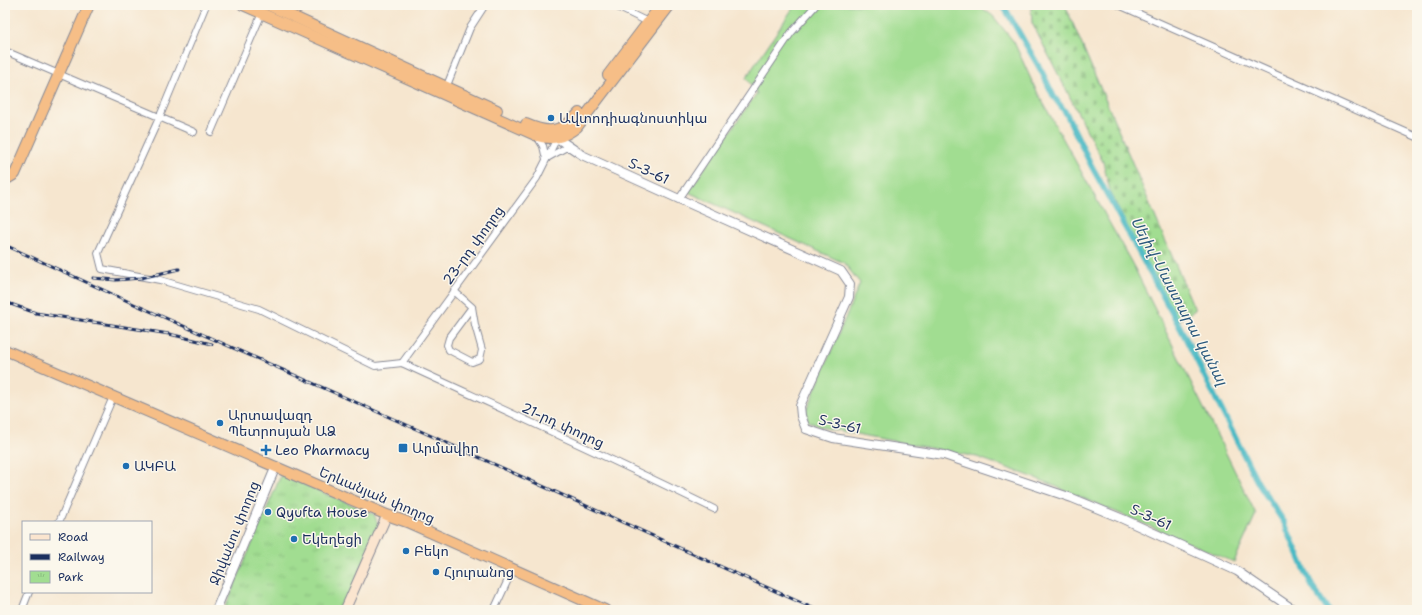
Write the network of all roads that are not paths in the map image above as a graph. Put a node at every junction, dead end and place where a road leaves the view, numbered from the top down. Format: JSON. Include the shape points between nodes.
{"nodes":[{"id":1,"x":89,"y":5,"type":"edge"},
{"id":2,"x":206,"y":5,"type":"edge"},
{"id":3,"x":243,"y":5,"type":"edge"},
{"id":4,"x":485,"y":5,"type":"edge"},
{"id":5,"x":613,"y":5,"type":"edge"},
{"id":6,"x":661,"y":5,"type":"edge"},
{"id":7,"x":670,"y":5,"type":"edge"},
{"id":8,"x":816,"y":5,"type":"edge"},
{"id":9,"x":1119,"y":5,"type":"edge"},
{"id":10,"x":265,"y":9,"type":"edge"},
{"id":11,"x":648,"y":22,"type":"junction"},
{"id":12,"x":5,"y":51,"type":"edge"},
{"id":13,"x":371,"y":57,"type":"junction"},
{"id":14,"x":58,"y":75,"type":"junction"},
{"id":15,"x":446,"y":88,"type":"junction"},
{"id":16,"x":160,"y":116,"type":"junction"},
{"id":17,"x":576,"y":127,"type":"junction"},
{"id":18,"x":194,"y":132,"type":"dead end"},
{"id":19,"x":211,"y":132,"type":"dead end"},
{"id":20,"x":556,"y":134,"type":"junction"},
{"id":21,"x":535,"y":135,"type":"junction"},
{"id":22,"x":1417,"y":137,"type":"edge"},
{"id":23,"x":572,"y":148,"type":"junction"},
{"id":24,"x":546,"y":159,"type":"junction"},
{"id":25,"x":5,"y":180,"type":"edge"},
{"id":26,"x":679,"y":199,"type":"junction"},
{"id":27,"x":454,"y":291,"type":"junction"},
{"id":28,"x":472,"y":307,"type":"junction"},
{"id":29,"x":5,"y":350,"type":"edge"},
{"id":30,"x":402,"y":363,"type":"junction"},
{"id":31,"x":113,"y":397,"type":"junction"},
{"id":32,"x":276,"y":466,"type":"junction"},
{"id":33,"x":714,"y":510,"type":"dead end"},
{"id":34,"x":387,"y":515,"type":"junction"},
{"id":35,"x":59,"y":521,"type":"edge"},
{"id":36,"x":513,"y":569,"type":"junction"},
{"id":37,"x":29,"y":593,"type":"edge"},
{"id":38,"x":22,"y":610,"type":"edge"},
{"id":39,"x":216,"y":610,"type":"edge"},
{"id":40,"x":345,"y":610,"type":"edge"},
{"id":41,"x":494,"y":610,"type":"edge"},
{"id":42,"x":605,"y":610,"type":"edge"},
{"id":43,"x":1294,"y":610,"type":"edge"}],
"edges":[{"from":1,"to":14,"type":"highway"},
{"from":2,"to":16,"type":"street"},
{"from":3,"to":10,"type":"highway"},
{"from":4,"to":15,"type":"street","via":[[470,28]]},
{"from":5,"to":11,"type":"street"},
{"from":6,"to":11,"type":"highway"},
{"from":7,"to":17,"type":"highway"},
{"from":8,"to":26,"type":"street","via":[[791,33]]},
{"from":9,"to":22,"type":"street"},
{"from":10,"to":13,"type":"highway"},
{"from":10,"to":19,"type":"street"},
{"from":11,"to":20,"type":"highway","via":[[581,112]]},
{"from":12,"to":14,"type":"street"},
{"from":13,"to":15,"type":"highway"},
{"from":13,"to":21,"type":"highway"},
{"from":14,"to":16,"type":"street"},
{"from":14,"to":25,"type":"highway","via":[[15,174]]},
{"from":15,"to":20,"type":"highway","via":[[535,128]]},
{"from":16,"to":18,"type":"street"},
{"from":16,"to":30,"type":"street","via":[[98,253],[102,269],[160,280],[259,309],[375,366]]},
{"from":17,"to":20,"type":"highway","via":[[570,133]]},
{"from":17,"to":23,"type":"street","via":[[570,140]]},
{"from":20,"to":21,"type":"highway","via":[[550,139]]},
{"from":20,"to":23,"type":"street","name":"Տ-3-61","number":"Տ-3-61"},
{"from":20,"to":24,"type":"street","name":"23-րդ փողոց"},
{"from":21,"to":24,"type":"street","via":[[543,146]]},
{"from":23,"to":24,"type":"street","via":[[565,148]]},
{"from":23,"to":26,"type":"street","name":"Տ-3-61","number":"Տ-3-61"},
{"from":24,"to":27,"type":"street","name":"23-րդ փողոց","via":[[537,178]]},
{"from":26,"to":43,"type":"street","name":"Տ-3-61","number":"Տ-3-61","via":[[841,271],[850,284],[849,297],[800,406],[806,429],[833,438],[944,455],[1072,498],[1237,571]]},
{"from":27,"to":28,"type":"street"},
{"from":27,"to":30,"type":"street","name":"23-րդ փողոց"},
{"from":28,"to":28,"type":"street","via":[[482,350],[480,359],[472,362],[449,350],[446,345]]},
{"from":29,"to":31,"type":"highway","name":"Երևանյան փողոց"},
{"from":30,"to":33,"type":"street","name":"21-րդ փողոց","via":[[637,471]]},
{"from":31,"to":32,"type":"highway","name":"Երևանյան փողոց"},
{"from":31,"to":35,"type":"street"},
{"from":32,"to":34,"type":"highway","name":"Երևանյան փողոց"},
{"from":32,"to":39,"type":"street","name":"Ջիվանու փողոց"},
{"from":34,"to":36,"type":"highway","name":"Երևանյան փողոց"},
{"from":34,"to":40,"type":"main road"},
{"from":36,"to":41,"type":"street"},
{"from":36,"to":42,"type":"highway","name":"Երևանյան փողոց"},
{"from":37,"to":38,"type":"street"}]}
